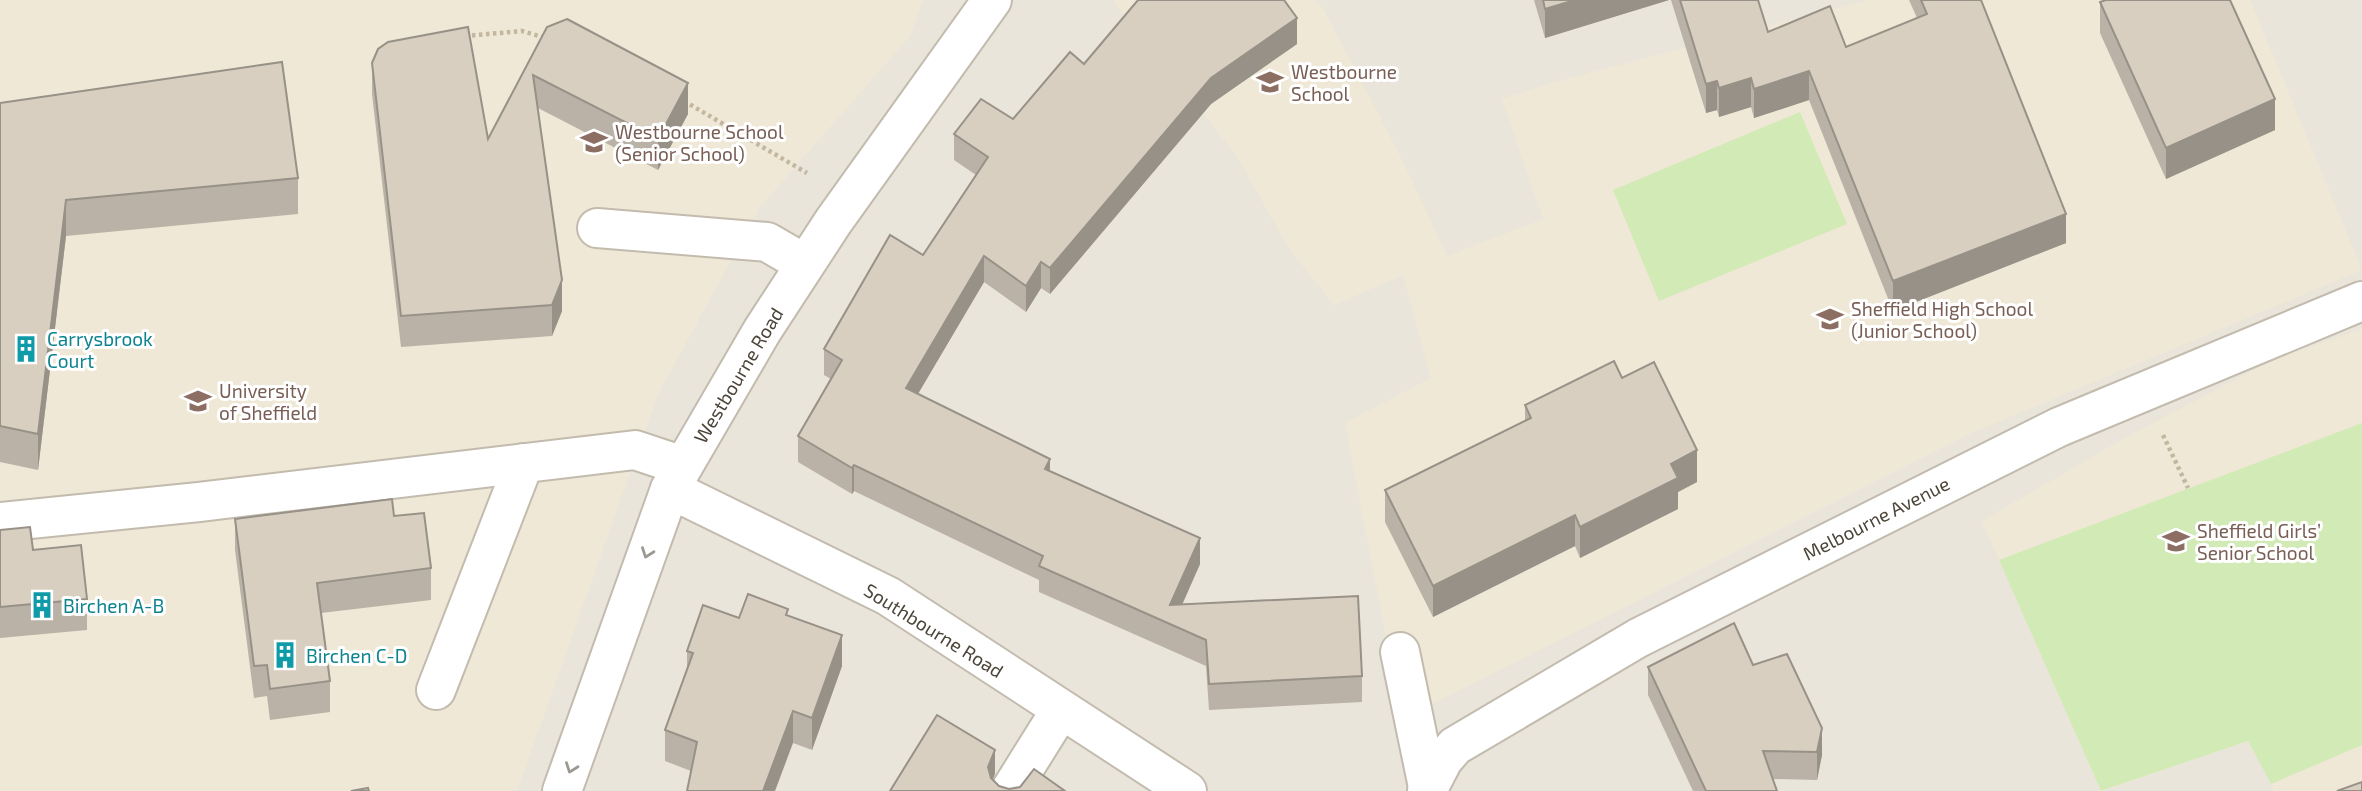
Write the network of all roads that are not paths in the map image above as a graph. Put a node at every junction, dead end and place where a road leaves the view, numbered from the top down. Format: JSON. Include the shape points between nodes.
{"nodes":[{"id":1,"x":992,"y":0,"type":"edge"},
{"id":2,"x":597,"y":228,"type":"dead end"},
{"id":3,"x":805,"y":264,"type":"junction"},
{"id":4,"x":2362,"y":301,"type":"edge"},
{"id":5,"x":524,"y":463,"type":"junction"},
{"id":6,"x":676,"y":478,"type":"junction"},
{"id":7,"x":0,"y":522,"type":"edge"},
{"id":8,"x":1400,"y":652,"type":"dead end"},
{"id":9,"x":436,"y":690,"type":"dead end"},
{"id":10,"x":1060,"y":710,"type":"junction"},
{"id":11,"x":1427,"y":789,"type":"edge"},
{"id":12,"x":562,"y":791,"type":"edge"},
{"id":13,"x":1010,"y":791,"type":"edge"},
{"id":14,"x":1187,"y":791,"type":"edge"}],
"edges":[{"from":1,"to":3,"type":"street","name":"Westbourne Road"},
{"from":2,"to":3,"type":"street","via":[[767,242]]},
{"from":3,"to":6,"type":"street","name":"Westbourne Road"},
{"from":4,"to":11,"type":"street","name":"Melbourne Avenue","via":[[2059,427],[1638,638],[1455,746]]},
{"from":5,"to":6,"type":"street","name":"Southbourne Road","via":[[635,450]]},
{"from":5,"to":7,"type":"street","name":"Southbourne Road"},
{"from":5,"to":9,"type":"street"},
{"from":6,"to":10,"type":"street","name":"Southbourne Road","via":[[888,596]]},
{"from":6,"to":12,"type":"street","name":"Westbourne Road","one_way":true},
{"from":8,"to":11,"type":"street"},
{"from":10,"to":13,"type":"street"},
{"from":10,"to":14,"type":"street","name":"Southbourne Road"}]}
